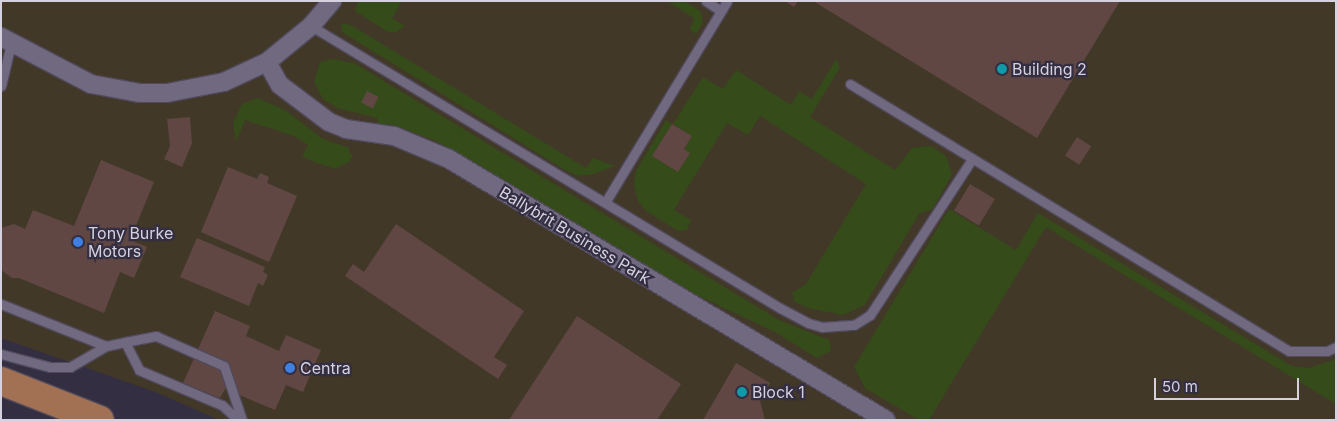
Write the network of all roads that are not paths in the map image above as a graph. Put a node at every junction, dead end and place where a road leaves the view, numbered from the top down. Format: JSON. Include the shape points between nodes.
{"nodes":[{"id":1,"x":706,"y":1,"type":"edge"},
{"id":2,"x":727,"y":1,"type":"edge"},
{"id":3,"x":327,"y":5,"type":"edge"},
{"id":4,"x":722,"y":11,"type":"junction"},
{"id":5,"x":311,"y":26,"type":"junction"},
{"id":6,"x":6,"y":40,"type":"edge"},
{"id":7,"x":267,"y":62,"type":"junction"},
{"id":8,"x":850,"y":84,"type":"dead end"},
{"id":9,"x":1,"y":86,"type":"edge"},
{"id":10,"x":972,"y":159,"type":"junction"},
{"id":11,"x":606,"y":201,"type":"junction"},
{"id":12,"x":1,"y":304,"type":"edge"},
{"id":13,"x":125,"y":342,"type":"junction"},
{"id":14,"x":106,"y":346,"type":"junction"},
{"id":15,"x":1336,"y":347,"type":"edge"},
{"id":16,"x":1,"y":354,"type":"edge"},
{"id":17,"x":1,"y":381,"type":"edge"},
{"id":18,"x":100,"y":420,"type":"edge"},
{"id":19,"x":238,"y":420,"type":"edge"},
{"id":20,"x":242,"y":420,"type":"edge"},
{"id":21,"x":886,"y":420,"type":"edge"}],
"edges":[{"from":1,"to":4,"type":"lane"},
{"from":2,"to":4,"type":"lane"},
{"from":3,"to":5,"type":"street"},
{"from":4,"to":11,"type":"lane"},
{"from":5,"to":7,"type":"street"},
{"from":5,"to":11,"type":"lane"},
{"from":6,"to":7,"type":"street","via":[[82,81],[140,94],[167,93],[224,82]]},
{"from":6,"to":9,"type":"lane"},
{"from":7,"to":21,"type":"street","name":"Ballybrit Business Park","via":[[280,85],[329,122],[346,129],[394,136],[449,159]]},
{"from":8,"to":10,"type":"lane"},
{"from":10,"to":11,"type":"lane","via":[[878,305],[864,320],[844,327],[808,323]]},
{"from":10,"to":15,"type":"lane","via":[[1289,351],[1327,351]]},
{"from":12,"to":14,"type":"lane"},
{"from":13,"to":14,"type":"lane"},
{"from":13,"to":19,"type":"lane","via":[[139,370],[222,405]]},
{"from":13,"to":20,"type":"lane","via":[[156,336],[224,366]]},
{"from":14,"to":16,"type":"lane","via":[[70,367],[50,367]]},
{"from":17,"to":18,"type":"highway"}]}
